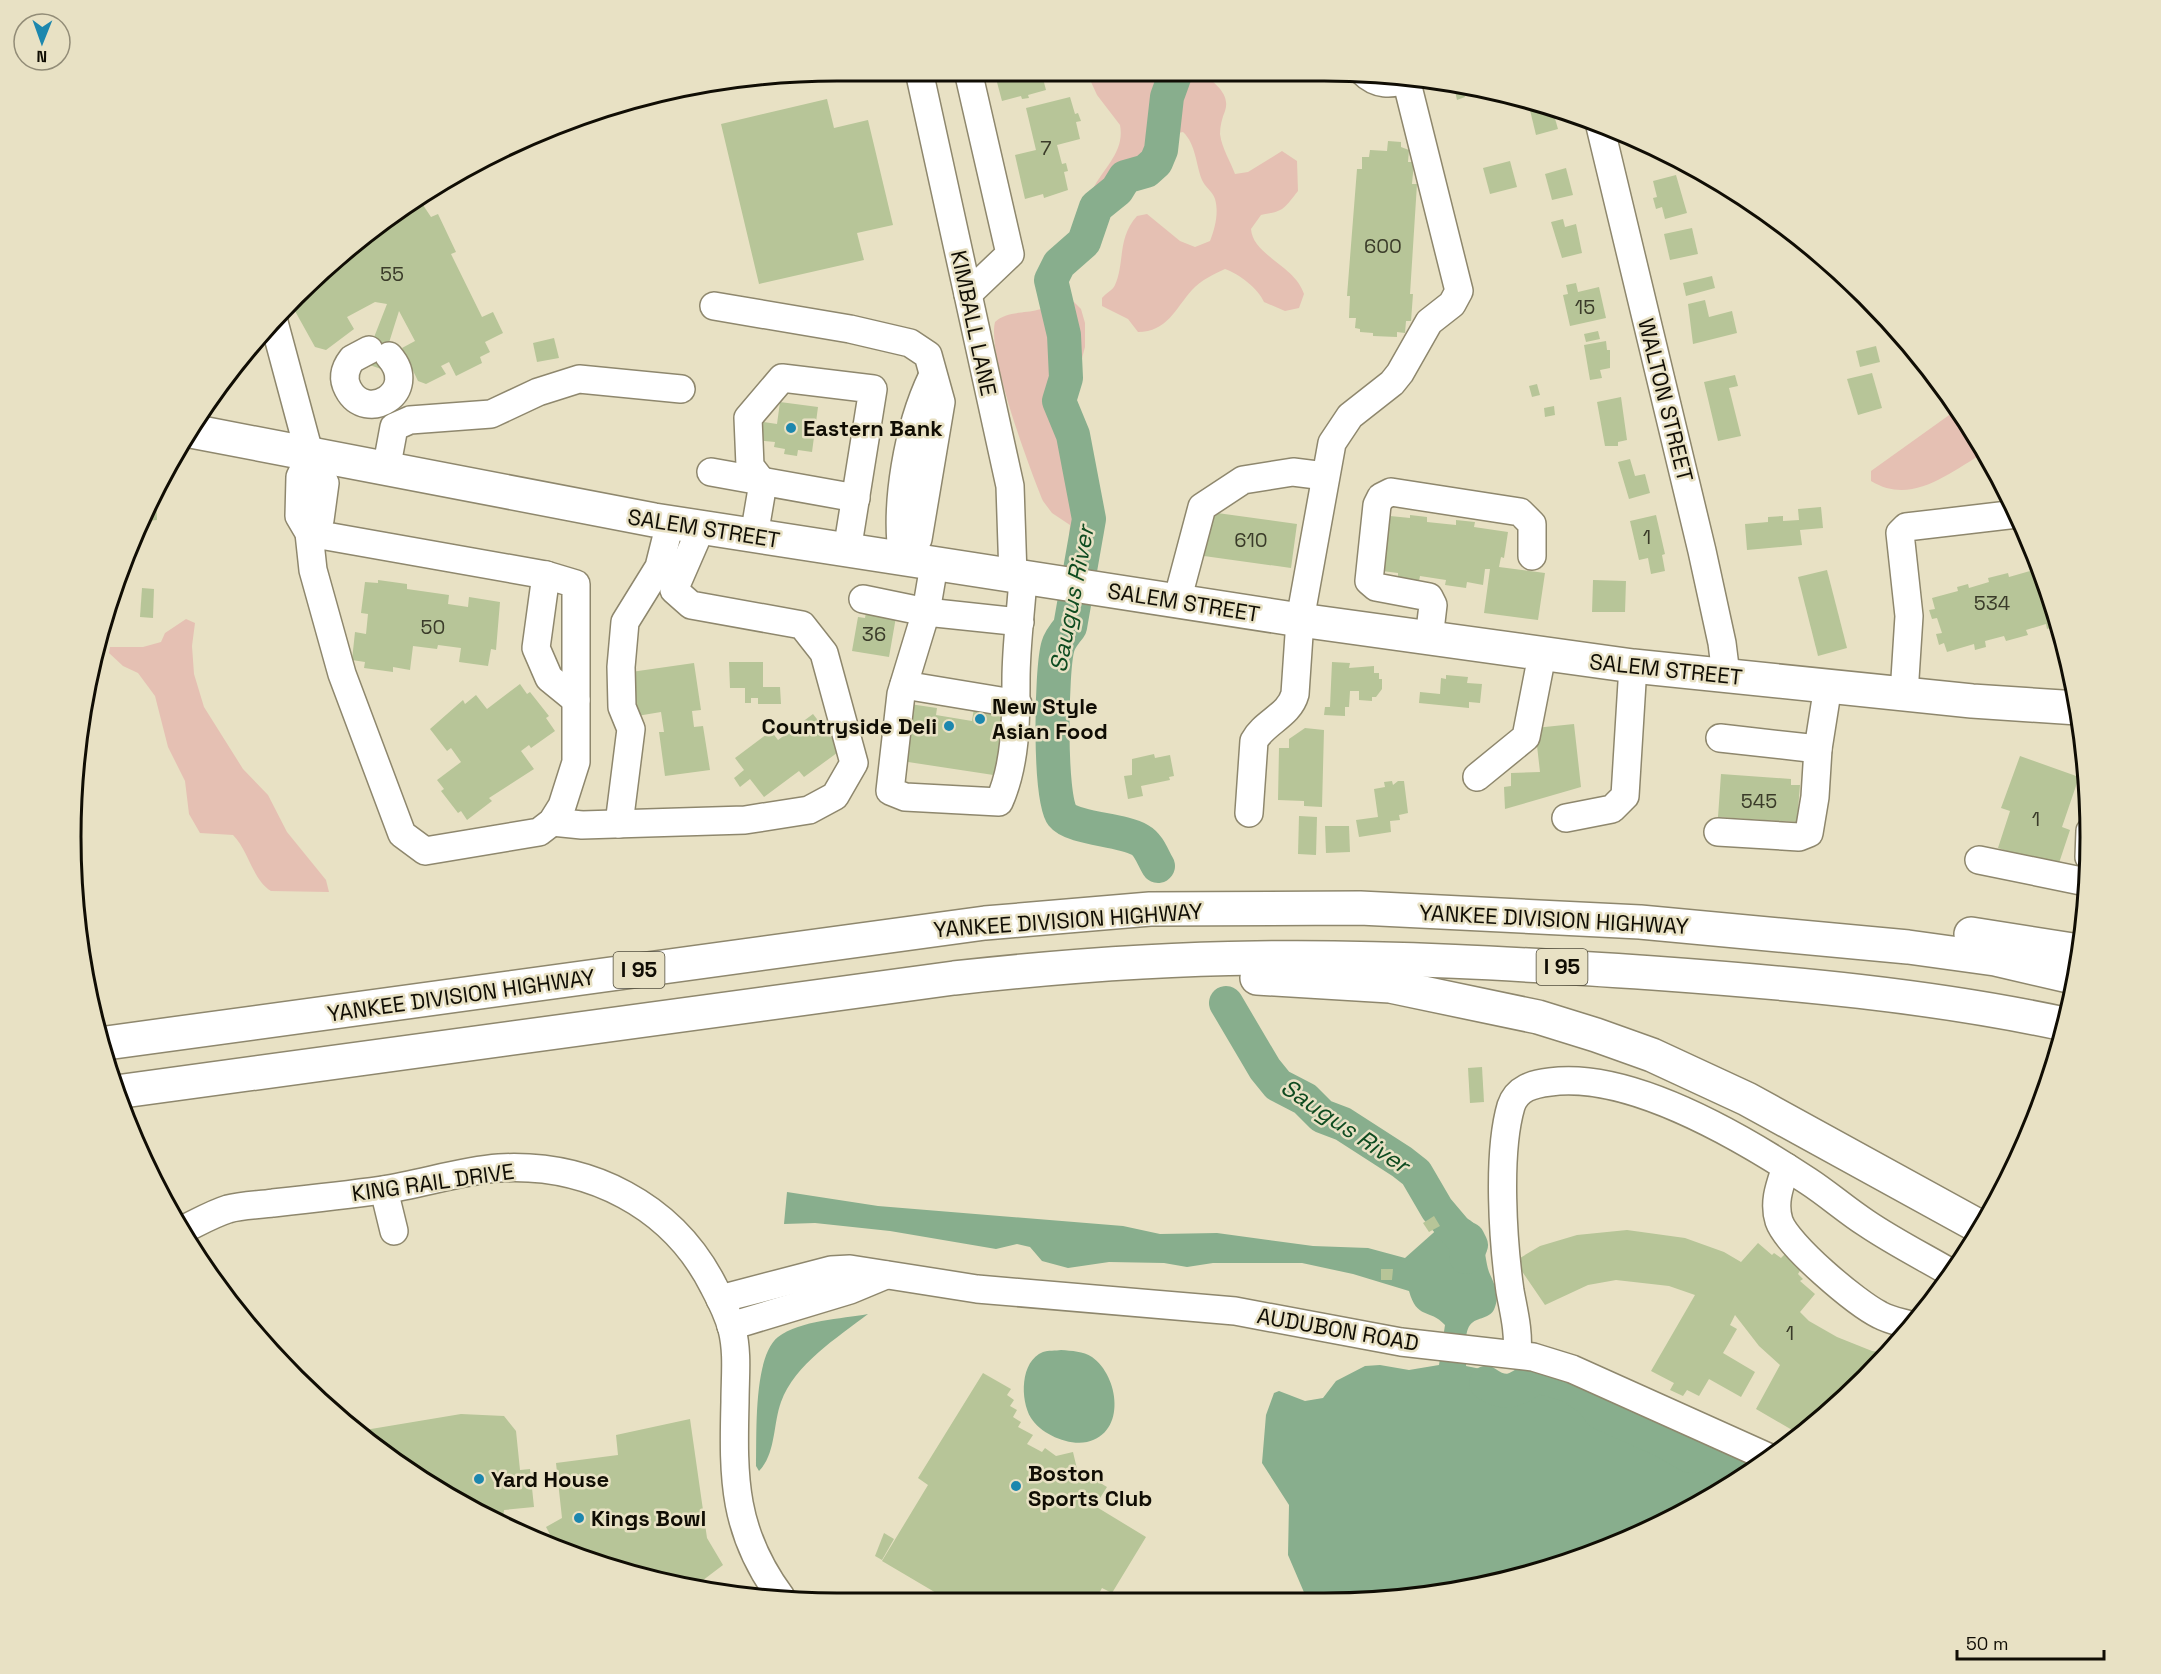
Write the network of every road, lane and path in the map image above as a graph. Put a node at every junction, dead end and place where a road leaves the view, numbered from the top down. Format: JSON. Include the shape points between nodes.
{"nodes":[{"id":1,"x":921,"y":81,"type":"edge"},
{"id":2,"x":970,"y":81,"type":"edge"},
{"id":3,"x":1409,"y":86,"type":"edge"},
{"id":4,"x":1602,"y":135,"type":"edge"},
{"id":5,"x":968,"y":294,"type":"junction"},
{"id":6,"x":714,"y":306,"type":"dead end"},
{"id":7,"x":276,"y":331,"type":"edge"},
{"id":8,"x":681,"y":389,"type":"dead end"},
{"id":9,"x":389,"y":399,"type":"junction"},
{"id":10,"x":401,"y":424,"type":"junction"},
{"id":11,"x":198,"y":433,"type":"edge"},
{"id":12,"x":310,"y":456,"type":"junction"},
{"id":13,"x":386,"y":470,"type":"junction"},
{"id":14,"x":711,"y":472,"type":"dead end"},
{"id":15,"x":1324,"y":476,"type":"junction"},
{"id":16,"x":763,"y":483,"type":"junction"},
{"id":17,"x":856,"y":498,"type":"junction"},
{"id":18,"x":2007,"y":515,"type":"edge"},
{"id":19,"x":686,"y":525,"type":"junction"},
{"id":20,"x":309,"y":533,"type":"junction"},
{"id":21,"x":754,"y":536,"type":"junction"},
{"id":22,"x":847,"y":551,"type":"junction"},
{"id":23,"x":1532,"y":556,"type":"dead end"},
{"id":24,"x":918,"y":563,"type":"junction"},
{"id":25,"x":546,"y":575,"type":"junction"},
{"id":26,"x":1030,"y":579,"type":"junction"},
{"id":27,"x":863,"y":599,"type":"dead end"},
{"id":28,"x":1177,"y":601,"type":"junction"},
{"id":29,"x":926,"y":612,"type":"junction"},
{"id":30,"x":1300,"y":620,"type":"junction"},
{"id":31,"x":1020,"y":622,"type":"junction"},
{"id":32,"x":1429,"y":639,"type":"junction"},
{"id":33,"x":1542,"y":655,"type":"junction"},
{"id":34,"x":1633,"y":666,"type":"junction"},
{"id":35,"x":1726,"y":675,"type":"junction"},
{"id":36,"x":904,"y":685,"type":"junction"},
{"id":37,"x":1828,"y":686,"type":"junction"},
{"id":38,"x":1904,"y":694,"type":"junction"},
{"id":39,"x":576,"y":700,"type":"junction"},
{"id":40,"x":1018,"y":704,"type":"junction"},
{"id":41,"x":2068,"y":707,"type":"edge"},
{"id":42,"x":1720,"y":738,"type":"dead end"},
{"id":43,"x":1818,"y":749,"type":"junction"},
{"id":44,"x":1477,"y":777,"type":"dead end"},
{"id":45,"x":1249,"y":813,"type":"dead end"},
{"id":46,"x":1566,"y":818,"type":"dead end"},
{"id":47,"x":552,"y":822,"type":"junction"},
{"id":48,"x":620,"y":824,"type":"junction"},
{"id":49,"x":1718,"y":832,"type":"dead end"},
{"id":50,"x":1979,"y":860,"type":"dead end"},
{"id":51,"x":2078,"y":880,"type":"edge"},
{"id":52,"x":1640,"y":922,"type":"junction"},
{"id":53,"x":2071,"y":949,"type":"edge"},
{"id":54,"x":1057,"y":967,"type":"junction"},
{"id":55,"x":2067,"y":976,"type":"edge"},
{"id":56,"x":2056,"y":1022,"type":"edge"},
{"id":57,"x":110,"y":1043,"type":"edge"},
{"id":58,"x":125,"y":1091,"type":"edge"},
{"id":59,"x":1786,"y":1167,"type":"junction"},
{"id":60,"x":384,"y":1190,"type":"junction"},
{"id":61,"x":1974,"y":1224,"type":"edge"},
{"id":62,"x":189,"y":1227,"type":"edge"},
{"id":63,"x":394,"y":1231,"type":"dead end"},
{"id":64,"x":1944,"y":1269,"type":"edge"},
{"id":65,"x":886,"y":1275,"type":"junction"},
{"id":66,"x":720,"y":1299,"type":"junction"},
{"id":67,"x":1903,"y":1323,"type":"edge"},
{"id":68,"x":731,"y":1326,"type":"junction"},
{"id":69,"x":1516,"y":1354,"type":"junction"},
{"id":70,"x":1761,"y":1454,"type":"edge"},
{"id":71,"x":777,"y":1590,"type":"edge"}],
"edges":[{"from":1,"to":5,"type":"street","name":"KIMBALL LANE"},
{"from":2,"to":5,"type":"street","via":[[1010,254]]},
{"from":3,"to":15,"type":"street","via":[[1459,291],[1452,304],[1429,322],[1407,365],[1392,383],[1342,426],[1332,443]]},
{"from":4,"to":35,"type":"street","name":"WALTON STREET","via":[[1702,550]]},
{"from":5,"to":26,"type":"street","name":"KIMBALL LANE"},
{"from":6,"to":24,"type":"street","via":[[850,329],[910,343],[928,355],[941,402],[918,539]]},
{"from":7,"to":12,"type":"street"},
{"from":8,"to":10,"type":"street","via":[[579,379],[538,392],[491,414]]},
{"from":9,"to":9,"type":"street","via":[[400,381],[397,364],[379,353],[352,358],[347,366],[346,385],[350,393],[366,404]]},
{"from":9,"to":10,"type":"street"},
{"from":10,"to":13,"type":"street","via":[[394,427]]},
{"from":11,"to":12,"type":"main road","name":"SALEM STREET"},
{"from":12,"to":13,"type":"main road","name":"SALEM STREET"},
{"from":12,"to":20,"type":"street","via":[[300,477],[299,516]]},
{"from":13,"to":19,"type":"main road","name":"SALEM STREET"},
{"from":14,"to":16,"type":"street"},
{"from":15,"to":28,"type":"street","via":[[1293,472],[1243,480],[1202,507]]},
{"from":15,"to":30,"type":"street"},
{"from":16,"to":17,"type":"street"},
{"from":16,"to":17,"type":"street","via":[[750,466],[748,418],[782,378],[873,389]]},
{"from":16,"to":21,"type":"street"},
{"from":17,"to":22,"type":"street"},
{"from":18,"to":38,"type":"street","via":[[1909,526],[1901,531],[1909,616]]},
{"from":19,"to":21,"type":"main road","name":"SALEM STREET"},
{"from":19,"to":48,"type":"street","via":[[625,622],[622,707],[631,729]]},
{"from":19,"to":48,"type":"street","via":[[674,590],[691,605],[802,625],[824,652],[854,763],[835,796],[809,810],[745,820]]},
{"from":20,"to":25,"type":"street"},
{"from":20,"to":47,"type":"street","via":[[313,570],[342,674],[402,834],[425,852],[539,832]]},
{"from":21,"to":22,"type":"main road","name":"SALEM STREET"},
{"from":22,"to":24,"type":"main road","name":"SALEM STREET"},
{"from":23,"to":32,"type":"street","via":[[1533,528],[1520,512],[1391,492],[1383,495],[1377,505],[1369,581],[1376,586],[1430,597],[1433,607]]},
{"from":24,"to":26,"type":"main road","name":"SALEM STREET"},
{"from":24,"to":29,"type":"street"},
{"from":25,"to":39,"type":"street","via":[[536,648],[549,678]]},
{"from":25,"to":39,"type":"street","via":[[576,584]]},
{"from":26,"to":28,"type":"main road","name":"SALEM STREET"},
{"from":26,"to":31,"type":"street","name":"KIMBALL LANE"},
{"from":27,"to":29,"type":"street"},
{"from":28,"to":30,"type":"main road","name":"SALEM STREET"},
{"from":29,"to":31,"type":"street"},
{"from":29,"to":36,"type":"street"},
{"from":30,"to":32,"type":"main road","name":"SALEM STREET"},
{"from":30,"to":45,"type":"street","via":[[1295,694],[1292,705],[1254,741]]},
{"from":31,"to":40,"type":"street","name":"KIMBALL LANE"},
{"from":32,"to":33,"type":"main road","name":"SALEM STREET"},
{"from":33,"to":34,"type":"main road","name":"SALEM STREET"},
{"from":33,"to":44,"type":"street","via":[[1526,737]]},
{"from":34,"to":35,"type":"main road","name":"SALEM STREET"},
{"from":34,"to":46,"type":"street","via":[[1625,796],[1612,809]]},
{"from":35,"to":37,"type":"main road","name":"SALEM STREET"},
{"from":36,"to":40,"type":"street"},
{"from":36,"to":40,"type":"street","name":"KIMBALL LANE","via":[[890,791],[905,797],[999,802],[1008,783]]},
{"from":37,"to":38,"type":"main road","name":"SALEM STREET"},
{"from":37,"to":43,"type":"street"},
{"from":38,"to":41,"type":"main road","name":"SALEM STREET"},
{"from":39,"to":47,"type":"street","via":[[576,762],[562,806]]},
{"from":42,"to":43,"type":"street"},
{"from":43,"to":49,"type":"street","via":[[1811,829],[1807,835]]},
{"from":47,"to":48,"type":"street"},
{"from":50,"to":51,"type":"street"},
{"from":52,"to":53,"type":"main road","via":[[1928,930]]},
{"from":52,"to":55,"type":"main road","name":"YANKEE DIVISION HIGHWAY","number":"I 95","via":[[1908,947],[1995,959]]},
{"from":52,"to":57,"type":"main road","name":"YANKEE DIVISION HIGHWAY","number":"I 95","via":[[1360,908],[1150,909],[1067,915]]},
{"from":54,"to":56,"type":"main road","name":"YANKEE DIVISION HIGHWAY","number":"I 95","via":[[1255,957],[1421,959],[1569,967],[1862,992]]},
{"from":54,"to":58,"type":"main road","name":"YANKEE DIVISION HIGHWAY","number":"I 95"},
{"from":54,"to":61,"type":"main road","via":[[1390,986],[1538,1017],[1652,1055],[1700,1076]]},
{"from":59,"to":64,"type":"street","via":[[1869,1225]]},
{"from":59,"to":67,"type":"street","via":[[1777,1196],[1783,1230],[1827,1275],[1865,1306]]},
{"from":59,"to":69,"type":"street","via":[[1694,1117],[1613,1086],[1559,1080],[1524,1089],[1511,1106],[1504,1168],[1510,1292],[1518,1323]]},
{"from":60,"to":62,"type":"street","name":"KING RAIL DRIVE","via":[[228,1209]]},
{"from":60,"to":63,"type":"street"},
{"from":60,"to":66,"type":"street","name":"KING RAIL DRIVE","via":[[499,1168],[551,1169],[594,1179],[640,1203],[667,1224],[690,1249]]},
{"from":65,"to":66,"type":"street","name":"AUDUBON ROAD","via":[[831,1270]]},
{"from":65,"to":68,"type":"street","name":"AUDUBON ROAD"},
{"from":65,"to":69,"type":"street","name":"AUDUBON ROAD","via":[[1057,1297],[1236,1311],[1401,1342]]},
{"from":66,"to":68,"type":"street","name":"KING RAIL DRIVE"},
{"from":68,"to":71,"type":"street","name":"KING RAIL DRIVE","via":[[735,1352],[737,1502],[749,1542]]},
{"from":69,"to":70,"type":"street","name":"AUDUBON ROAD","via":[[1572,1369]]}]}
